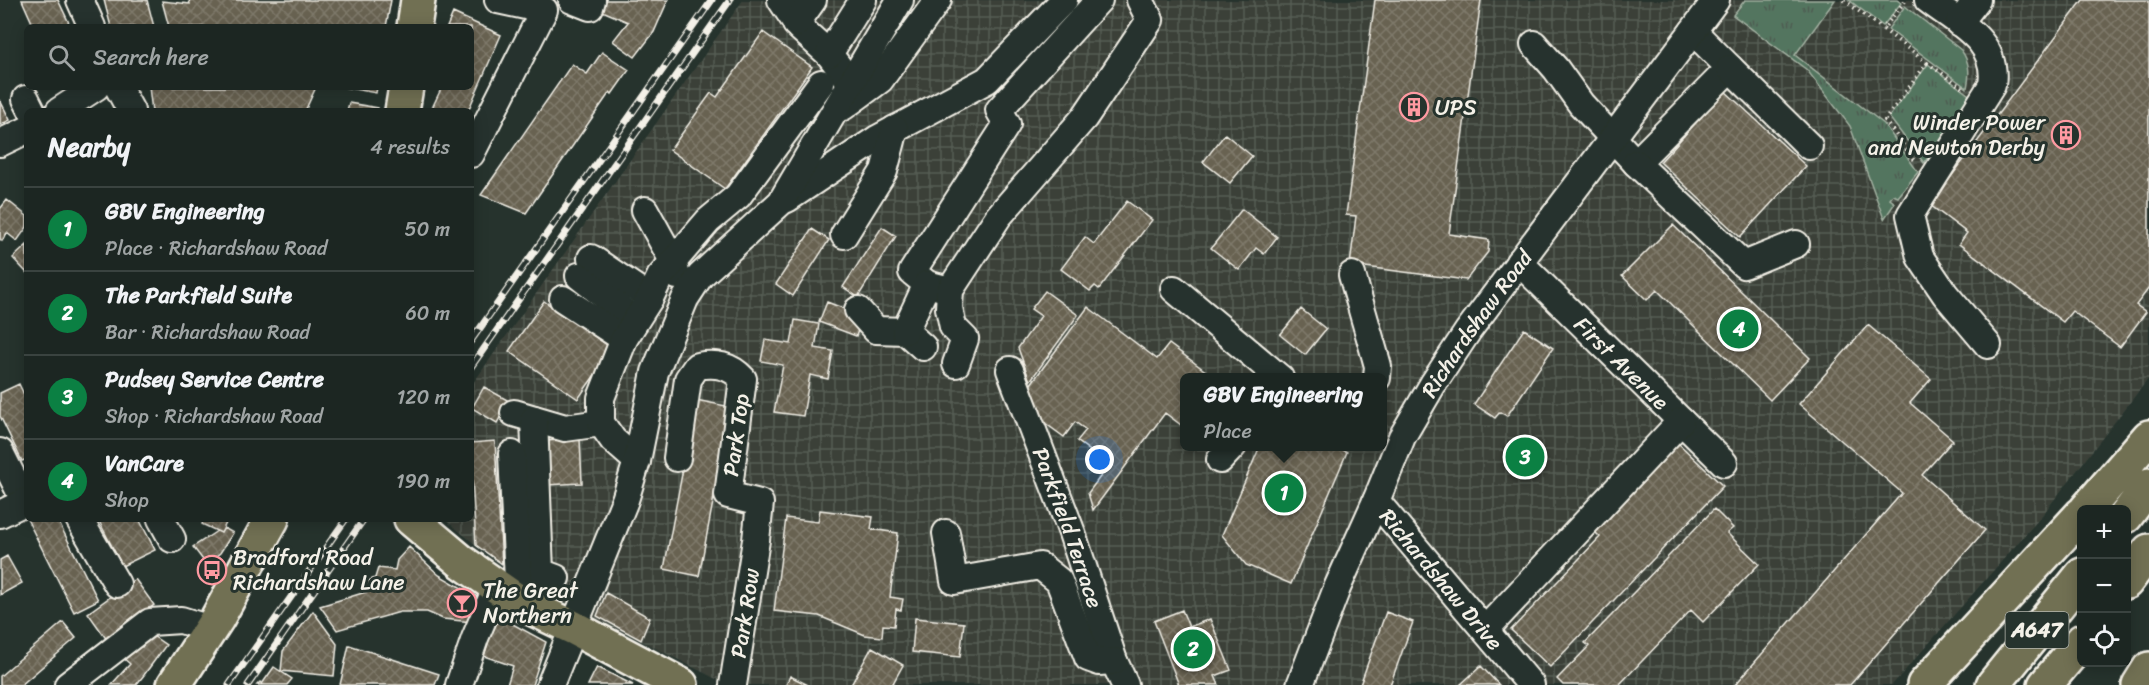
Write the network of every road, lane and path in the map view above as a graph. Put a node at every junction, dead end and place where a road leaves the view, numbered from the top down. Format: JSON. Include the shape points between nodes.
{"nodes":[{"id":1,"x":80,"y":0,"type":"edge"},
{"id":2,"x":418,"y":0,"type":"edge"},
{"id":3,"x":498,"y":0,"type":"edge"},
{"id":4,"x":572,"y":0,"type":"edge"},
{"id":5,"x":592,"y":0,"type":"edge"},
{"id":6,"x":781,"y":0,"type":"edge"},
{"id":7,"x":813,"y":0,"type":"edge"},
{"id":8,"x":863,"y":0,"type":"edge"},
{"id":9,"x":900,"y":0,"type":"edge"},
{"id":10,"x":938,"y":0,"type":"edge"},
{"id":11,"x":1064,"y":0,"type":"edge"},
{"id":12,"x":1099,"y":0,"type":"edge"},
{"id":13,"x":1140,"y":0,"type":"edge"},
{"id":14,"x":1844,"y":0,"type":"edge"},
{"id":15,"x":1906,"y":0,"type":"edge"},
{"id":16,"x":1928,"y":0,"type":"edge"},
{"id":17,"x":1977,"y":0,"type":"edge"},
{"id":18,"x":1713,"y":1,"type":"edge"},
{"id":19,"x":550,"y":5,"type":"edge"},
{"id":20,"x":1959,"y":23,"type":"junction"},
{"id":21,"x":91,"y":24,"type":"edge"},
{"id":22,"x":414,"y":24,"type":"edge"},
{"id":23,"x":796,"y":24,"type":"junction"},
{"id":24,"x":1883,"y":29,"type":"junction"},
{"id":25,"x":1693,"y":31,"type":"junction"},
{"id":26,"x":1534,"y":44,"type":"dead end"},
{"id":27,"x":829,"y":54,"type":"junction"},
{"id":28,"x":1927,"y":63,"type":"junction"},
{"id":29,"x":1730,"y":68,"type":"junction"},
{"id":30,"x":987,"y":80,"type":"junction"},
{"id":31,"x":821,"y":83,"type":"dead end"},
{"id":32,"x":851,"y":83,"type":"junction"},
{"id":33,"x":91,"y":90,"type":"edge"},
{"id":34,"x":120,"y":90,"type":"edge"},
{"id":35,"x":406,"y":90,"type":"edge"},
{"id":36,"x":1982,"y":101,"type":"junction"},
{"id":37,"x":64,"y":108,"type":"edge"},
{"id":38,"x":129,"y":108,"type":"edge"},
{"id":39,"x":402,"y":108,"type":"edge"},
{"id":40,"x":999,"y":110,"type":"junction"},
{"id":41,"x":833,"y":115,"type":"junction"},
{"id":42,"x":895,"y":129,"type":"junction"},
{"id":43,"x":24,"y":131,"type":"edge"},
{"id":44,"x":1612,"y":139,"type":"junction"},
{"id":45,"x":0,"y":143,"type":"edge"},
{"id":46,"x":1809,"y":146,"type":"dead end"},
{"id":47,"x":474,"y":148,"type":"edge"},
{"id":48,"x":1636,"y":163,"type":"junction"},
{"id":49,"x":1931,"y":182,"type":"junction"},
{"id":50,"x":781,"y":202,"type":"junction"},
{"id":51,"x":645,"y":210,"type":"dead end"},
{"id":52,"x":844,"y":235,"type":"dead end"},
{"id":53,"x":1796,"y":244,"type":"dead end"},
{"id":54,"x":673,"y":261,"type":"junction"},
{"id":55,"x":1520,"y":262,"type":"junction"},
{"id":56,"x":1352,"y":275,"type":"dead end"},
{"id":57,"x":938,"y":287,"type":"junction"},
{"id":58,"x":1174,"y":289,"type":"dead end"},
{"id":59,"x":650,"y":297,"type":"junction"},
{"id":60,"x":563,"y":299,"type":"dead end"},
{"id":61,"x":685,"y":299,"type":"junction"},
{"id":62,"x":858,"y":310,"type":"dead end"},
{"id":63,"x":629,"y":329,"type":"junction"},
{"id":64,"x":1988,"y":345,"type":"dead end"},
{"id":65,"x":956,"y":364,"type":"dead end"},
{"id":66,"x":1010,"y":370,"type":"dead end"},
{"id":67,"x":1274,"y":373,"type":"edge"},
{"id":68,"x":1377,"y":373,"type":"edge"},
{"id":69,"x":1681,"y":421,"type":"junction"},
{"id":70,"x":602,"y":423,"type":"junction"},
{"id":71,"x":1392,"y":433,"type":"edge"},
{"id":72,"x":2149,"y":437,"type":"edge"},
{"id":73,"x":0,"y":452,"type":"edge"},
{"id":74,"x":512,"y":454,"type":"dead end"},
{"id":75,"x":677,"y":458,"type":"dead end"},
{"id":76,"x":637,"y":461,"type":"junction"},
{"id":77,"x":1724,"y":463,"type":"dead end"},
{"id":78,"x":2149,"y":485,"type":"edge"},
{"id":79,"x":24,"y":497,"type":"edge"},
{"id":80,"x":1376,"y":501,"type":"junction"},
{"id":81,"x":24,"y":502,"type":"edge"},
{"id":82,"x":2090,"y":505,"type":"edge"},
{"id":83,"x":2131,"y":510,"type":"edge"},
{"id":84,"x":0,"y":514,"type":"edge"},
{"id":85,"x":2077,"y":519,"type":"edge"},
{"id":86,"x":81,"y":522,"type":"edge"},
{"id":87,"x":270,"y":522,"type":"edge"},
{"id":88,"x":415,"y":522,"type":"edge"},
{"id":89,"x":946,"y":532,"type":"dead end"},
{"id":90,"x":756,"y":540,"type":"joint"},
{"id":91,"x":2149,"y":551,"type":"edge"},
{"id":92,"x":2131,"y":576,"type":"edge"},
{"id":93,"x":556,"y":578,"type":"dead end"},
{"id":94,"x":2077,"y":581,"type":"edge"},
{"id":95,"x":117,"y":584,"type":"dead end"},
{"id":96,"x":508,"y":594,"type":"junction"},
{"id":97,"x":574,"y":628,"type":"junction"},
{"id":98,"x":210,"y":630,"type":"junction"},
{"id":99,"x":1485,"y":630,"type":"junction"},
{"id":100,"x":2077,"y":647,"type":"edge"},
{"id":101,"x":1114,"y":661,"type":"junction"},
{"id":102,"x":2149,"y":669,"type":"edge"},
{"id":103,"x":68,"y":685,"type":"edge"},
{"id":104,"x":174,"y":685,"type":"edge"},
{"id":105,"x":459,"y":685,"type":"edge"},
{"id":106,"x":550,"y":685,"type":"edge"},
{"id":107,"x":681,"y":685,"type":"edge"},
{"id":108,"x":733,"y":685,"type":"edge"},
{"id":109,"x":1125,"y":685,"type":"edge"},
{"id":110,"x":1300,"y":685,"type":"edge"},
{"id":111,"x":1531,"y":685,"type":"edge"},
{"id":112,"x":1924,"y":685,"type":"edge"},
{"id":113,"x":1993,"y":685,"type":"edge"},
{"id":114,"x":2045,"y":685,"type":"edge"},
{"id":115,"x":2139,"y":685,"type":"edge"}],
"edges":[{"from":1,"to":21,"type":"street"},
{"from":2,"to":22,"type":"main road"},
{"from":3,"to":19,"type":"street"},
{"from":4,"to":5,"type":"street","via":[[590,8]]},
{"from":6,"to":23,"type":"street"},
{"from":7,"to":23,"type":"street"},
{"from":8,"to":27,"type":"street"},
{"from":9,"to":32,"type":"street"},
{"from":10,"to":41,"type":"street","via":[[880,80]]},
{"from":11,"to":30,"type":"street"},
{"from":12,"to":40,"type":"street"},
{"from":13,"to":57,"type":"street","via":[[1150,20],[1084,118]]},
{"from":14,"to":24,"type":"path"},
{"from":15,"to":24,"type":"path"},
{"from":16,"to":20,"type":"street"},
{"from":17,"to":20,"type":"street"},
{"from":18,"to":25,"type":"street","name":"Richardshaw Road"},
{"from":19,"to":47,"type":"street"},
{"from":20,"to":36,"type":"street","via":[[1986,47],[1991,58],[1992,85]]},
{"from":23,"to":27,"type":"street"},
{"from":24,"to":28,"type":"path"},
{"from":25,"to":29,"type":"street"},
{"from":25,"to":44,"type":"street","name":"Richardshaw Road"},
{"from":26,"to":44,"type":"street"},
{"from":27,"to":32,"type":"street"},
{"from":28,"to":36,"type":"path"},
{"from":28,"to":49,"type":"path","via":[[1885,120]]},
{"from":29,"to":46,"type":"street"},
{"from":29,"to":48,"type":"street"},
{"from":30,"to":40,"type":"street"},
{"from":30,"to":42,"type":"street"},
{"from":31,"to":54,"type":"street","via":[[738,196],[708,221]]},
{"from":32,"to":41,"type":"street"},
{"from":33,"to":37,"type":"street"},
{"from":34,"to":38,"type":"street"},
{"from":35,"to":39,"type":"main road"},
{"from":36,"to":49,"type":"street"},
{"from":40,"to":57,"type":"street","via":[[1007,124],[912,272]]},
{"from":41,"to":50,"type":"street"},
{"from":42,"to":50,"type":"street"},
{"from":42,"to":52,"type":"street","via":[[884,171]]},
{"from":43,"to":45,"type":"street"},
{"from":44,"to":48,"type":"street"},
{"from":44,"to":55,"type":"street","name":"Richardshaw Road"},
{"from":48,"to":53,"type":"street","via":[[1744,265]]},
{"from":49,"to":64,"type":"street","via":[[1910,215],[1920,257]]},
{"from":50,"to":61,"type":"street","via":[[700,276]]},
{"from":51,"to":54,"type":"street"},
{"from":54,"to":59,"type":"street"},
{"from":54,"to":61,"type":"street"},
{"from":55,"to":69,"type":"street","name":"First Avenue"},
{"from":55,"to":71,"type":"street","name":"Richardshaw Road","via":[[1433,384]]},
{"from":56,"to":68,"type":"street"},
{"from":57,"to":62,"type":"street","via":[[914,339],[876,330]]},
{"from":57,"to":65,"type":"street","via":[[950,308],[953,327],[965,339]]},
{"from":58,"to":67,"type":"street"},
{"from":59,"to":63,"type":"street"},
{"from":59,"to":63,"type":"street","via":[[585,267]]},
{"from":60,"to":63,"type":"street"},
{"from":61,"to":76,"type":"street","via":[[655,372]]},
{"from":63,"to":70,"type":"street","via":[[601,398]]},
{"from":66,"to":101,"type":"street","name":"Parkfield Terrace","via":[[1072,533]]},
{"from":69,"to":77,"type":"street","name":"First Avenue"},
{"from":69,"to":99,"type":"street"},
{"from":70,"to":76,"type":"street","via":[[613,440]]},
{"from":70,"to":93,"type":"street","via":[[565,428],[524,416],[540,572]]},
{"from":71,"to":80,"type":"street","name":"Richardshaw Road"},
{"from":72,"to":82,"type":"main road"},
{"from":73,"to":79,"type":"street"},
{"from":74,"to":96,"type":"street"},
{"from":75,"to":90,"type":"street","name":"Park Top","via":[[688,379],[697,366],[712,364],[734,369],[743,379],[728,495],[760,502]]},
{"from":76,"to":97,"type":"street"},
{"from":78,"to":83,"type":"main road"},
{"from":80,"to":99,"type":"street","name":"Richardshaw Drive"},
{"from":80,"to":110,"type":"street","name":"Richardshaw Road"},
{"from":81,"to":84,"type":"street"},
{"from":85,"to":112,"type":"main road"},
{"from":86,"to":95,"type":"street"},
{"from":87,"to":98,"type":"main road"},
{"from":88,"to":96,"type":"main road"},
{"from":89,"to":101,"type":"street","via":[[954,581],[1040,566],[1059,582],[1088,658]]},
{"from":90,"to":108,"type":"street","name":"Park Row"},
{"from":91,"to":92,"type":"main road"},
{"from":94,"to":113,"type":"main road","number":"A647"},
{"from":96,"to":97,"type":"main road"},
{"from":96,"to":105,"type":"street","via":[[475,638]]},
{"from":97,"to":106,"type":"street"},
{"from":97,"to":107,"type":"main road"},
{"from":98,"to":103,"type":"street","via":[[181,620],[150,622]]},
{"from":98,"to":104,"type":"main road"},
{"from":99,"to":111,"type":"street","name":"Richardshaw Drive"},
{"from":100,"to":114,"type":"main road","number":"A647"},
{"from":101,"to":109,"type":"street","name":"Parkfield Terrace"},
{"from":102,"to":115,"type":"main road"}]}
